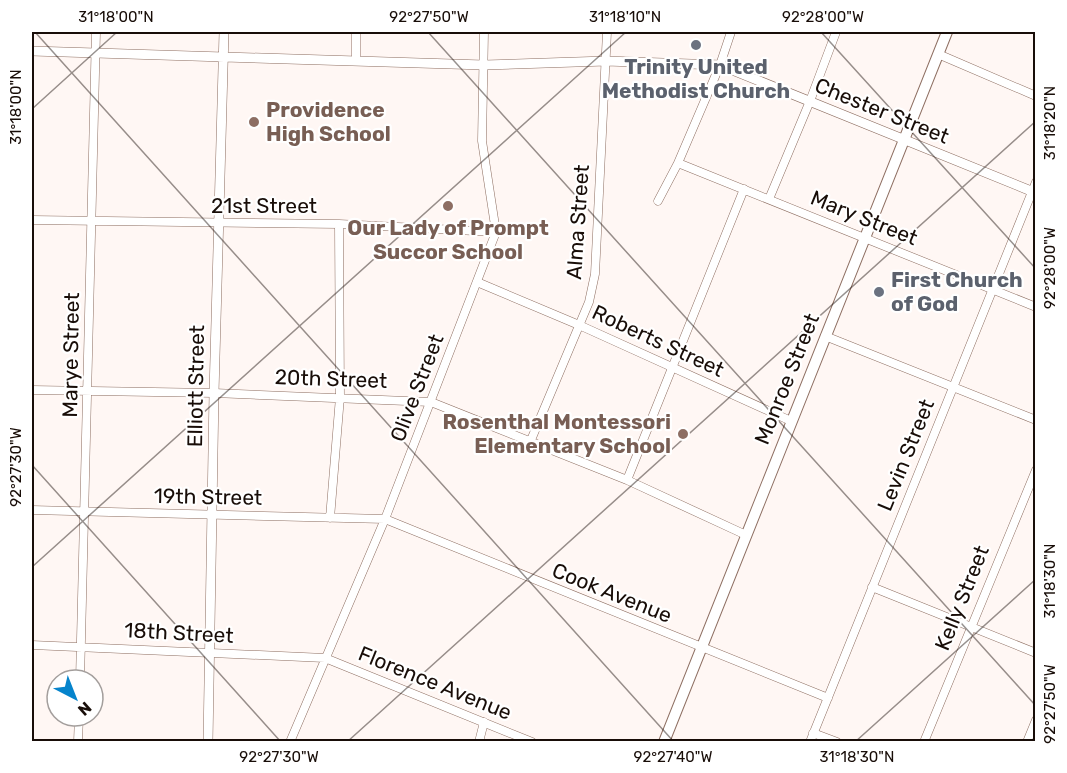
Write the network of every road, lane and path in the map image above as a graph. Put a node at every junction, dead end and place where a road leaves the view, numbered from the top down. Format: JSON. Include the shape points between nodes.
{"nodes":[{"id":1,"x":96,"y":32,"type":"edge"},
{"id":2,"x":224,"y":32,"type":"edge"},
{"id":3,"x":356,"y":32,"type":"edge"},
{"id":4,"x":484,"y":32,"type":"edge"},
{"id":5,"x":607,"y":32,"type":"edge"},
{"id":6,"x":836,"y":32,"type":"edge"},
{"id":7,"x":947,"y":32,"type":"edge"},
{"id":8,"x":730,"y":33,"type":"edge"},
{"id":9,"x":32,"y":51,"type":"edge"},
{"id":10,"x":96,"y":53,"type":"junction"},
{"id":11,"x":938,"y":54,"type":"junction"},
{"id":12,"x":224,"y":56,"type":"junction"},
{"id":13,"x":356,"y":60,"type":"junction"},
{"id":14,"x":606,"y":61,"type":"junction"},
{"id":15,"x":484,"y":65,"type":"junction"},
{"id":16,"x":720,"y":65,"type":"junction"},
{"id":17,"x":1035,"y":96,"type":"edge"},
{"id":18,"x":810,"y":101,"type":"junction"},
{"id":19,"x":904,"y":140,"type":"junction"},
{"id":20,"x":678,"y":163,"type":"junction"},
{"id":21,"x":1035,"y":182,"type":"edge"},
{"id":22,"x":744,"y":189,"type":"junction"},
{"id":23,"x":1034,"y":193,"type":"edge"},
{"id":24,"x":769,"y":199,"type":"junction"},
{"id":25,"x":658,"y":201,"type":"dead end"},
{"id":26,"x":32,"y":220,"type":"edge"},
{"id":27,"x":91,"y":222,"type":"junction"},
{"id":28,"x":218,"y":224,"type":"junction"},
{"id":29,"x":339,"y":224,"type":"junction"},
{"id":30,"x":496,"y":232,"type":"junction"},
{"id":31,"x":865,"y":238,"type":"junction"},
{"id":32,"x":477,"y":282,"type":"junction"},
{"id":33,"x":992,"y":290,"type":"junction"},
{"id":34,"x":1035,"y":307,"type":"edge"},
{"id":35,"x":579,"y":325,"type":"junction"},
{"id":36,"x":825,"y":336,"type":"junction"},
{"id":37,"x":674,"y":369,"type":"junction"},
{"id":38,"x":953,"y":387,"type":"junction"},
{"id":39,"x":32,"y":390,"type":"edge"},
{"id":40,"x":88,"y":391,"type":"junction"},
{"id":41,"x":214,"y":393,"type":"junction"},
{"id":42,"x":340,"y":397,"type":"junction"},
{"id":43,"x":430,"y":402,"type":"junction"},
{"id":44,"x":1035,"y":420,"type":"edge"},
{"id":45,"x":792,"y":421,"type":"junction"},
{"id":46,"x":531,"y":440,"type":"junction"},
{"id":47,"x":1035,"y":470,"type":"edge"},
{"id":48,"x":627,"y":480,"type":"junction"},
{"id":49,"x":32,"y":510,"type":"edge"},
{"id":50,"x":86,"y":512,"type":"junction"},
{"id":51,"x":211,"y":515,"type":"junction"},
{"id":52,"x":330,"y":518,"type":"junction"},
{"id":53,"x":385,"y":519,"type":"junction"},
{"id":54,"x":746,"y":535,"type":"junction"},
{"id":55,"x":872,"y":587,"type":"junction"},
{"id":56,"x":969,"y":626,"type":"junction"},
{"id":57,"x":32,"y":645,"type":"edge"},
{"id":58,"x":81,"y":647,"type":"junction"},
{"id":59,"x":701,"y":649,"type":"junction"},
{"id":60,"x":208,"y":653,"type":"junction"},
{"id":61,"x":1035,"y":653,"type":"edge"},
{"id":62,"x":325,"y":658,"type":"junction"},
{"id":63,"x":80,"y":668,"type":"edge"},
{"id":64,"x":828,"y":698,"type":"junction"},
{"id":65,"x":1035,"y":720,"type":"edge"},
{"id":66,"x":484,"y":722,"type":"junction"},
{"id":67,"x":813,"y":733,"type":"junction"},
{"id":68,"x":208,"y":741,"type":"edge"},
{"id":69,"x":290,"y":741,"type":"edge"},
{"id":70,"x":479,"y":741,"type":"edge"},
{"id":71,"x":532,"y":741,"type":"edge"},
{"id":72,"x":664,"y":741,"type":"edge"},
{"id":73,"x":810,"y":741,"type":"edge"},
{"id":74,"x":837,"y":741,"type":"edge"},
{"id":75,"x":924,"y":741,"type":"edge"},
{"id":76,"x":1027,"y":741,"type":"edge"}],
"edges":[{"from":1,"to":10,"type":"street","name":"Marye Street"},
{"from":2,"to":12,"type":"street","name":"Elliott Street"},
{"from":3,"to":13,"type":"street"},
{"from":4,"to":15,"type":"street","name":"Olive Street"},
{"from":5,"to":14,"type":"street","name":"Alma Street"},
{"from":6,"to":18,"type":"street"},
{"from":7,"to":11,"type":"main road","name":"Monroe Street"},
{"from":8,"to":16,"type":"street"},
{"from":9,"to":10,"type":"street","name":"Chester Street"},
{"from":10,"to":12,"type":"street","name":"Chester Street"},
{"from":10,"to":27,"type":"street","name":"Marye Street"},
{"from":11,"to":17,"type":"street"},
{"from":11,"to":19,"type":"main road","name":"Monroe Street"},
{"from":12,"to":13,"type":"street","name":"Chester Street"},
{"from":12,"to":28,"type":"street","name":"Elliott Street"},
{"from":13,"to":15,"type":"street","name":"Chester Street"},
{"from":14,"to":15,"type":"street","name":"Chester Street"},
{"from":14,"to":16,"type":"street","name":"Chester Street"},
{"from":14,"to":35,"type":"street","name":"Alma Street","via":[[595,274]]},
{"from":15,"to":30,"type":"street","name":"Olive Street","via":[[482,141]]},
{"from":16,"to":18,"type":"street","name":"Chester Street"},
{"from":16,"to":20,"type":"street"},
{"from":18,"to":19,"type":"street","name":"Chester Street"},
{"from":18,"to":24,"type":"street"},
{"from":19,"to":23,"type":"street","name":"Chester Street"},
{"from":19,"to":31,"type":"main road","name":"Monroe Street"},
{"from":20,"to":22,"type":"street","name":"Mary Street"},
{"from":20,"to":25,"type":"street"},
{"from":21,"to":23,"type":"street","name":"Levin Street"},
{"from":22,"to":24,"type":"street","name":"Mary Street"},
{"from":22,"to":37,"type":"street"},
{"from":23,"to":33,"type":"street","name":"Levin Street"},
{"from":24,"to":31,"type":"street","name":"Mary Street"},
{"from":26,"to":27,"type":"street","name":"21st Street"},
{"from":27,"to":28,"type":"street","name":"21st Street"},
{"from":27,"to":40,"type":"street","name":"Marye Street"},
{"from":28,"to":29,"type":"street","name":"21st Street"},
{"from":28,"to":41,"type":"street","name":"Elliott Street"},
{"from":29,"to":30,"type":"street","name":"21st Street"},
{"from":29,"to":42,"type":"street"},
{"from":30,"to":32,"type":"street","name":"Olive Street"},
{"from":31,"to":33,"type":"street","name":"Mary Street"},
{"from":31,"to":36,"type":"main road","name":"Monroe Street"},
{"from":32,"to":35,"type":"street","name":"Roberts Street"},
{"from":32,"to":43,"type":"street","name":"Olive Street"},
{"from":33,"to":34,"type":"street","name":"Mary Street"},
{"from":33,"to":38,"type":"street","name":"Levin Street"},
{"from":35,"to":37,"type":"street","name":"Roberts Street"},
{"from":35,"to":46,"type":"street","name":"Alma Street"},
{"from":36,"to":38,"type":"street"},
{"from":36,"to":45,"type":"main road","name":"Monroe Street"},
{"from":37,"to":45,"type":"street","name":"Roberts Street"},
{"from":37,"to":48,"type":"street"},
{"from":38,"to":44,"type":"street"},
{"from":38,"to":55,"type":"street","name":"Levin Street"},
{"from":39,"to":40,"type":"street","name":"20th Street"},
{"from":40,"to":41,"type":"street","name":"20th Street"},
{"from":40,"to":50,"type":"street","name":"Marye Street"},
{"from":41,"to":42,"type":"street","name":"20th Street"},
{"from":41,"to":51,"type":"street","name":"Elliott Street"},
{"from":42,"to":43,"type":"street","name":"20th Street"},
{"from":42,"to":52,"type":"street"},
{"from":43,"to":46,"type":"street","name":"20th Street"},
{"from":43,"to":53,"type":"street","name":"Olive Street"},
{"from":45,"to":54,"type":"main road","name":"Monroe Street"},
{"from":46,"to":48,"type":"street","name":"20th Street"},
{"from":47,"to":56,"type":"street","name":"Kelly Street"},
{"from":48,"to":54,"type":"street","name":"20th Street"},
{"from":49,"to":50,"type":"street","name":"19th Street"},
{"from":50,"to":51,"type":"street","name":"19th Street"},
{"from":50,"to":58,"type":"street","name":"Marye Street"},
{"from":51,"to":52,"type":"street","name":"19th Street"},
{"from":51,"to":60,"type":"street","name":"Elliott Street"},
{"from":52,"to":53,"type":"street","name":"19th Street"},
{"from":53,"to":59,"type":"street","name":"Cook Avenue"},
{"from":53,"to":62,"type":"street","name":"Olive Street"},
{"from":54,"to":59,"type":"main road","name":"Monroe Street"},
{"from":55,"to":56,"type":"street"},
{"from":55,"to":64,"type":"street","name":"Levin Street"},
{"from":56,"to":61,"type":"street"},
{"from":56,"to":75,"type":"street","name":"Kelly Street"},
{"from":57,"to":58,"type":"street","name":"18th Street"},
{"from":58,"to":60,"type":"street","name":"18th Street"},
{"from":58,"to":63,"type":"street","name":"Marye Street"},
{"from":59,"to":64,"type":"street","name":"Cook Avenue"},
{"from":59,"to":72,"type":"main road","name":"Monroe Street"},
{"from":60,"to":62,"type":"street","name":"18th Street"},
{"from":60,"to":68,"type":"street","name":"Elliott Street"},
{"from":62,"to":66,"type":"street","name":"Florence Avenue"},
{"from":62,"to":69,"type":"street","name":"Olive Street"},
{"from":64,"to":67,"type":"street","name":"Levin Street"},
{"from":65,"to":76,"type":"street"},
{"from":66,"to":70,"type":"street"},
{"from":66,"to":71,"type":"street","name":"Florence Avenue"},
{"from":67,"to":73,"type":"street","name":"Levin Street"},
{"from":67,"to":74,"type":"street"}]}
